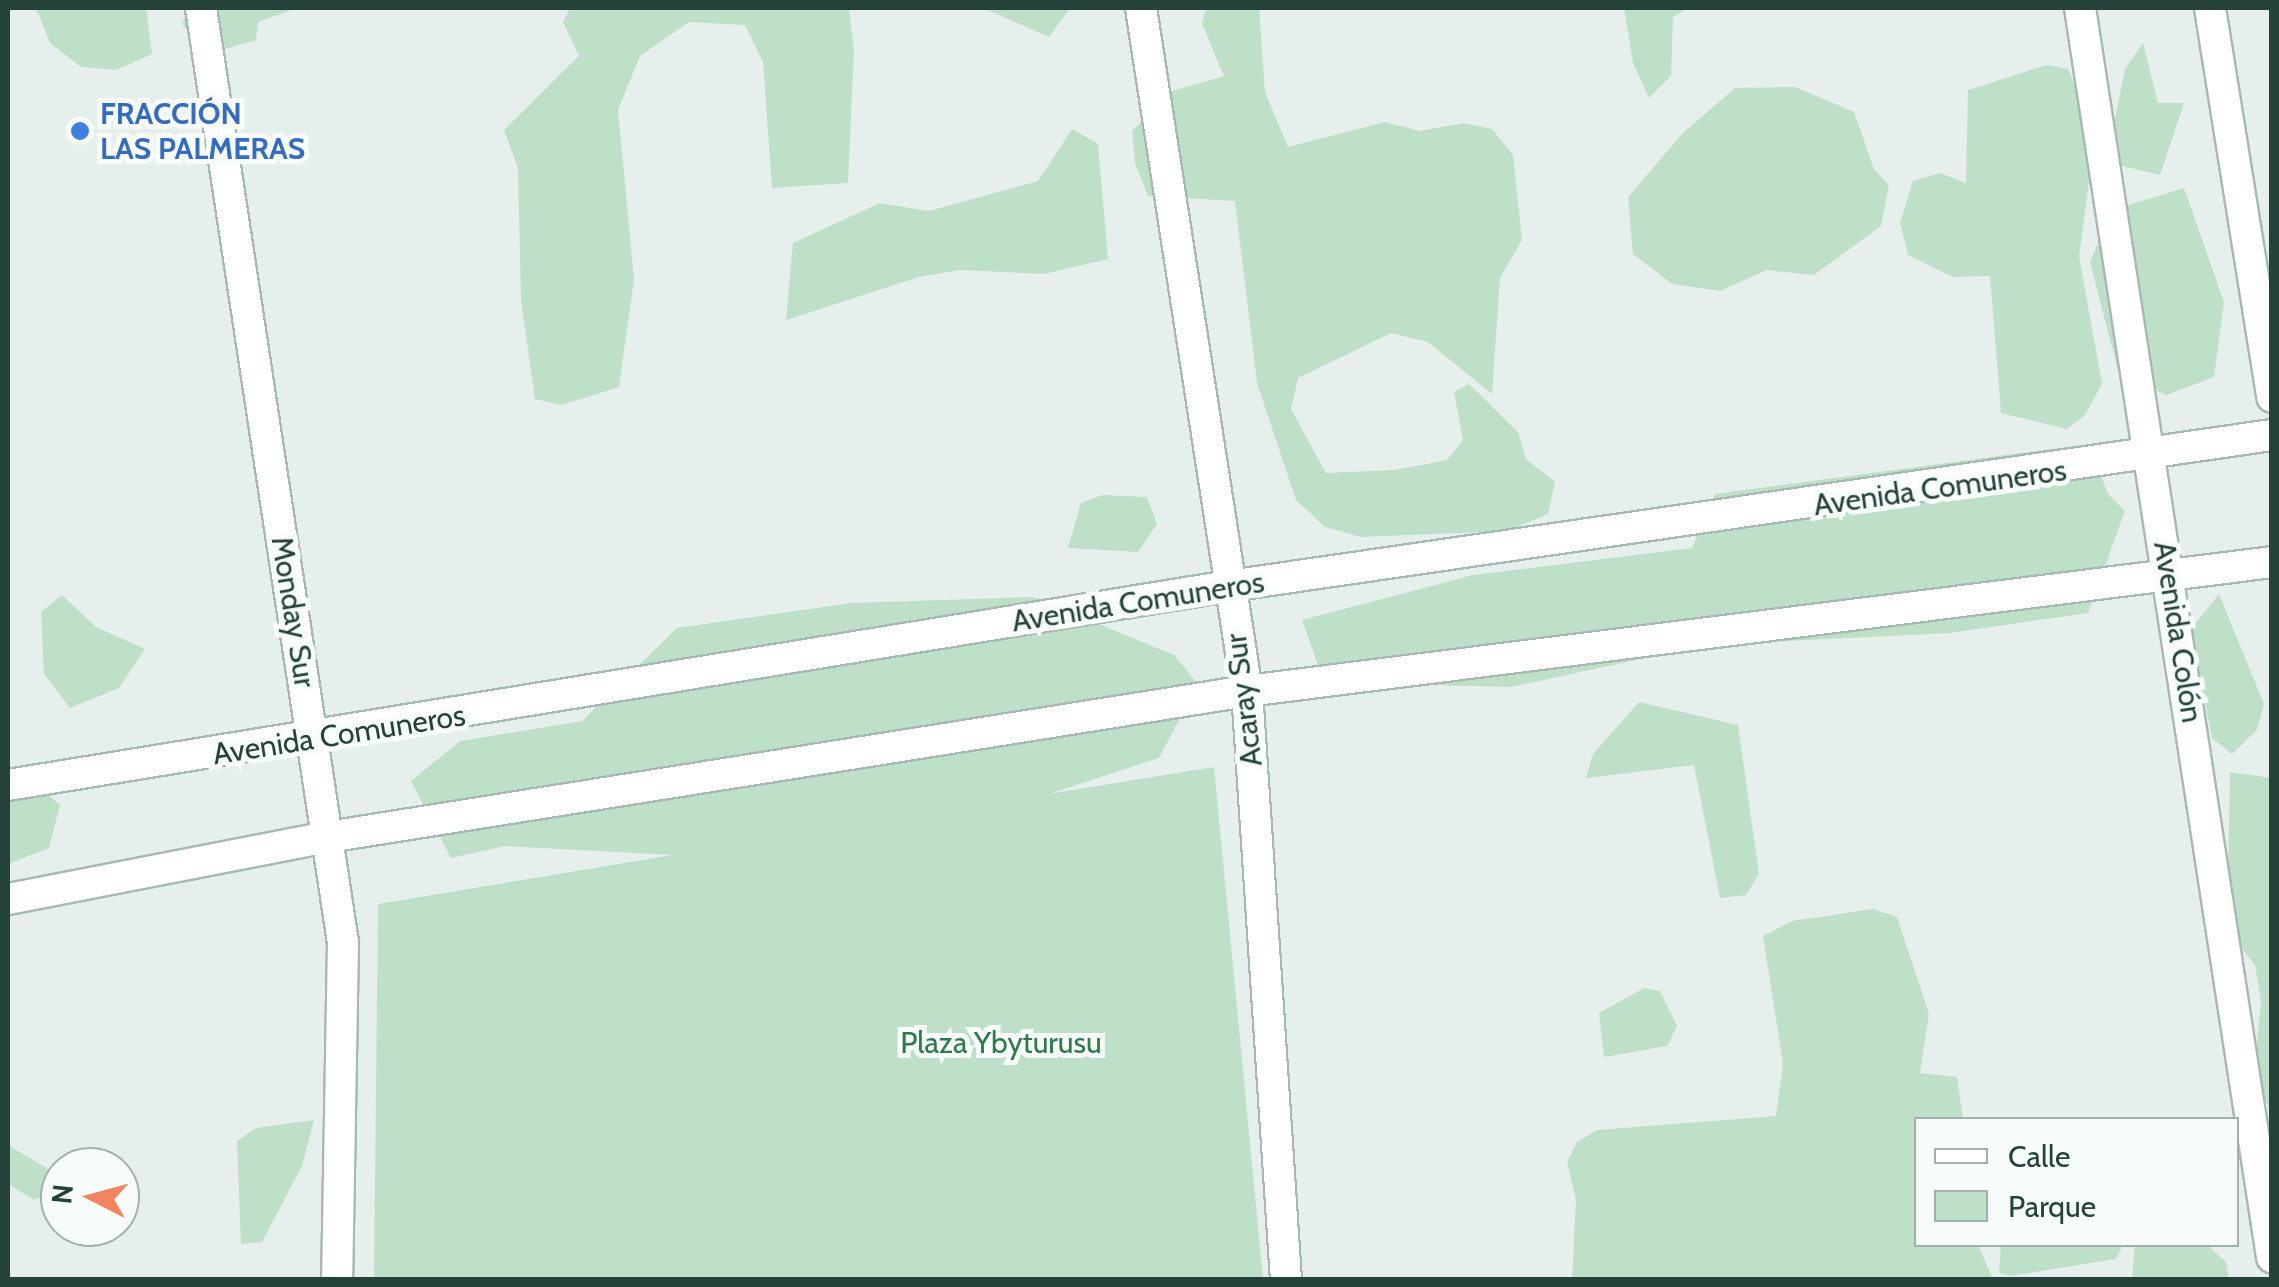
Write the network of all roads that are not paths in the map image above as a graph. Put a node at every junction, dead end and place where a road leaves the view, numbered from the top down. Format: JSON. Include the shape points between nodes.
{"nodes":[{"id":1,"x":201,"y":8,"type":"edge"},
{"id":2,"x":1141,"y":8,"type":"edge"},
{"id":3,"x":2080,"y":8,"type":"edge"},
{"id":4,"x":2210,"y":8,"type":"edge"},
{"id":5,"x":2272,"y":397,"type":"edge"},
{"id":6,"x":2272,"y":435,"type":"edge"},
{"id":7,"x":2152,"y":458,"type":"junction"},
{"id":8,"x":2272,"y":562,"type":"edge"},
{"id":9,"x":2170,"y":575,"type":"junction"},
{"id":10,"x":1229,"y":586,"type":"junction"},
{"id":11,"x":1247,"y":691,"type":"junction"},
{"id":12,"x":312,"y":742,"type":"junction"},
{"id":13,"x":8,"y":785,"type":"edge"},
{"id":14,"x":328,"y":836,"type":"junction"},
{"id":15,"x":8,"y":899,"type":"edge"},
{"id":16,"x":2272,"y":1257,"type":"edge"},
{"id":17,"x":338,"y":1280,"type":"edge"},
{"id":18,"x":1286,"y":1280,"type":"edge"}],
"edges":[{"from":1,"to":12,"type":"street","name":"Monday Sur"},
{"from":2,"to":10,"type":"street","name":"Acaray Sur"},
{"from":3,"to":7,"type":"street","name":"Avenida Colón"},
{"from":4,"to":5,"type":"street"},
{"from":6,"to":7,"type":"street","name":"Avenida Comuneros"},
{"from":7,"to":9,"type":"street","name":"Avenida Colón"},
{"from":7,"to":10,"type":"street","name":"Avenida Comuneros"},
{"from":8,"to":9,"type":"street"},
{"from":9,"to":11,"type":"street"},
{"from":9,"to":16,"type":"street","name":"Avenida Colón"},
{"from":10,"to":11,"type":"street","name":"Acaray Sur"},
{"from":10,"to":12,"type":"street","name":"Avenida Comuneros"},
{"from":11,"to":14,"type":"street"},
{"from":11,"to":18,"type":"street","name":"Acaray Sur"},
{"from":12,"to":13,"type":"street","name":"Avenida Comuneros"},
{"from":12,"to":14,"type":"street","name":"Monday Sur"},
{"from":14,"to":15,"type":"street"},
{"from":14,"to":17,"type":"street","name":"Monday Sur","via":[[343,942]]}]}
